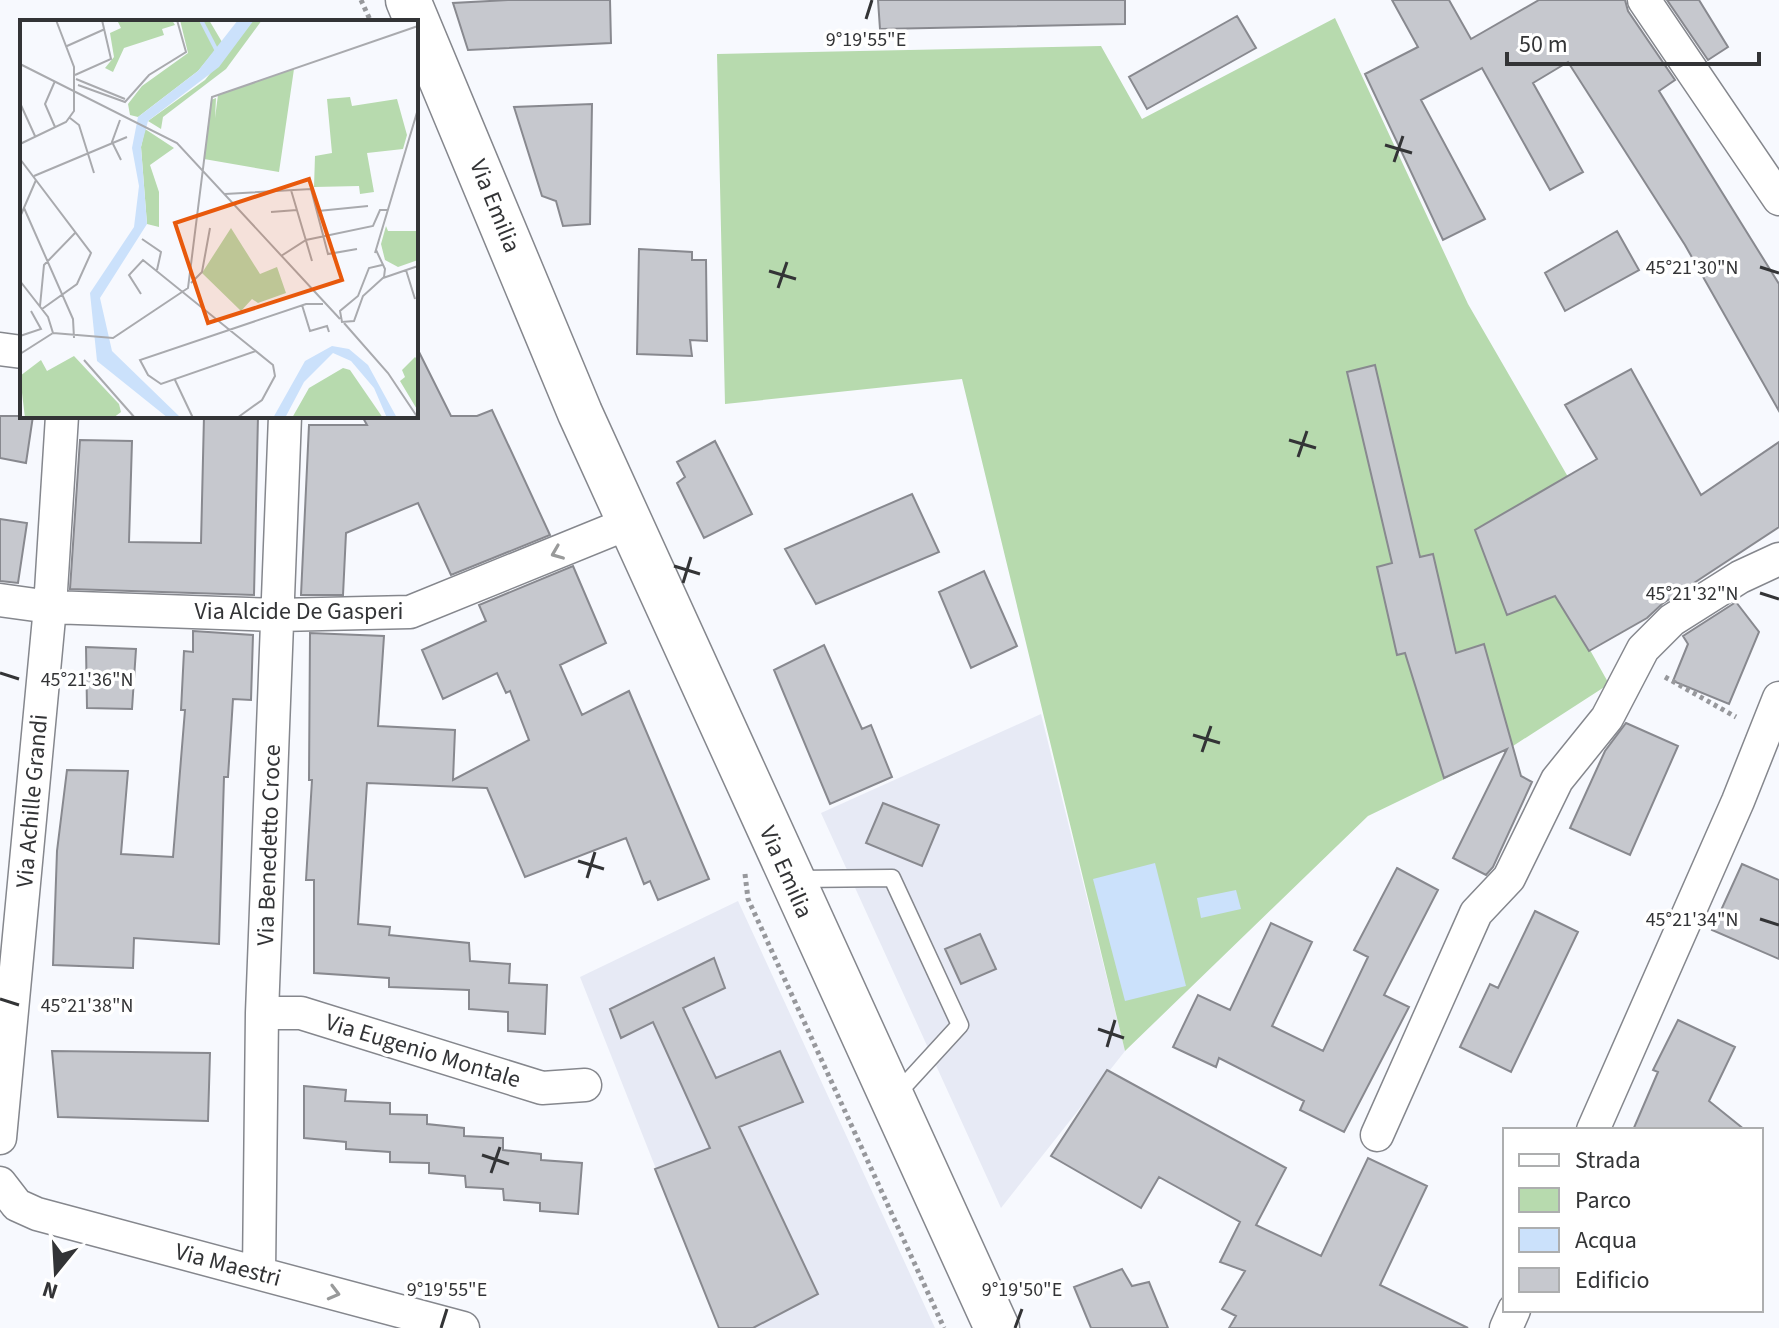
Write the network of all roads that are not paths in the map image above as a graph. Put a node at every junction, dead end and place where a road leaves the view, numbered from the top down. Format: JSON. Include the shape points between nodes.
{"nodes":[{"id":1,"x":375,"y":0,"type":"edge"},
{"id":2,"x":408,"y":0,"type":"edge"},
{"id":3,"x":1644,"y":0,"type":"edge"},
{"id":4,"x":384,"y":20,"type":"edge"},
{"id":5,"x":416,"y":20,"type":"edge"},
{"id":6,"x":418,"y":24,"type":"edge"},
{"id":7,"x":418,"y":93,"type":"edge"},
{"id":8,"x":1779,"y":199,"type":"edge"},
{"id":9,"x":0,"y":349,"type":"edge"},
{"id":10,"x":20,"y":352,"type":"edge"},
{"id":11,"x":580,"y":413,"type":"junction"},
{"id":12,"x":62,"y":418,"type":"edge"},
{"id":13,"x":285,"y":418,"type":"edge"},
{"id":14,"x":629,"y":523,"type":"junction"},
{"id":15,"x":1779,"y":559,"type":"edge"},
{"id":16,"x":0,"y":600,"type":"edge"},
{"id":17,"x":50,"y":607,"type":"junction"},
{"id":18,"x":278,"y":615,"type":"junction"},
{"id":19,"x":1779,"y":698,"type":"edge"},
{"id":20,"x":789,"y":878,"type":"junction"},
{"id":21,"x":11,"y":912,"type":"edge"},
{"id":22,"x":262,"y":1013,"type":"junction"},
{"id":23,"x":585,"y":1085,"type":"dead end"},
{"id":24,"x":890,"y":1099,"type":"junction"},
{"id":25,"x":1594,"y":1128,"type":"edge"},
{"id":26,"x":1377,"y":1135,"type":"dead end"},
{"id":27,"x":0,"y":1138,"type":"edge"},
{"id":28,"x":1,"y":1186,"type":"edge"},
{"id":29,"x":259,"y":1273,"type":"junction"},
{"id":30,"x":463,"y":1328,"type":"edge"},
{"id":31,"x":997,"y":1328,"type":"edge"}],
"edges":[{"from":1,"to":4,"type":"street"},
{"from":2,"to":5,"type":"street","name":"Via Emilia"},
{"from":3,"to":8,"type":"street"},
{"from":6,"to":11,"type":"street","name":"Via Emilia"},
{"from":7,"to":11,"type":"street","name":"Via Emilia"},
{"from":9,"to":10,"type":"street"},
{"from":11,"to":14,"type":"street","name":"Via Emilia"},
{"from":12,"to":17,"type":"street","name":"Via Achille Grandi"},
{"from":13,"to":18,"type":"street","name":"Via Benedetto Croce"},
{"from":14,"to":18,"type":"street","name":"Via Alcide De Gasperi","one_way":true,"via":[[410,612]]},
{"from":14,"to":20,"type":"street","name":"Via Emilia"},
{"from":15,"to":26,"type":"street","via":[[1740,577],[1650,639],[1607,718],[1552,787],[1509,878],[1476,913]]},
{"from":16,"to":17,"type":"street","name":"Via Alcide De Gasperi"},
{"from":17,"to":18,"type":"street","name":"Via Alcide De Gasperi"},
{"from":17,"to":21,"type":"street","name":"Via Achille Grandi"},
{"from":18,"to":22,"type":"street","name":"Via Benedetto Croce"},
{"from":19,"to":25,"type":"street"},
{"from":20,"to":24,"type":"street","name":"Via Emilia"},
{"from":20,"to":24,"type":"lane","via":[[892,878],[960,1025]]},
{"from":21,"to":27,"type":"street","name":"Via Achille Grandi"},
{"from":22,"to":23,"type":"street","name":"Via Eugenio Montale","via":[[301,1013],[542,1088]]},
{"from":22,"to":29,"type":"street","name":"Via Benedetto Croce"},
{"from":24,"to":31,"type":"street","name":"Via Emilia"},
{"from":28,"to":29,"type":"street","name":"Via Maestri","via":[[17,1205],[37,1214]]},
{"from":29,"to":30,"type":"street","name":"Via Maestri","one_way":true}]}
